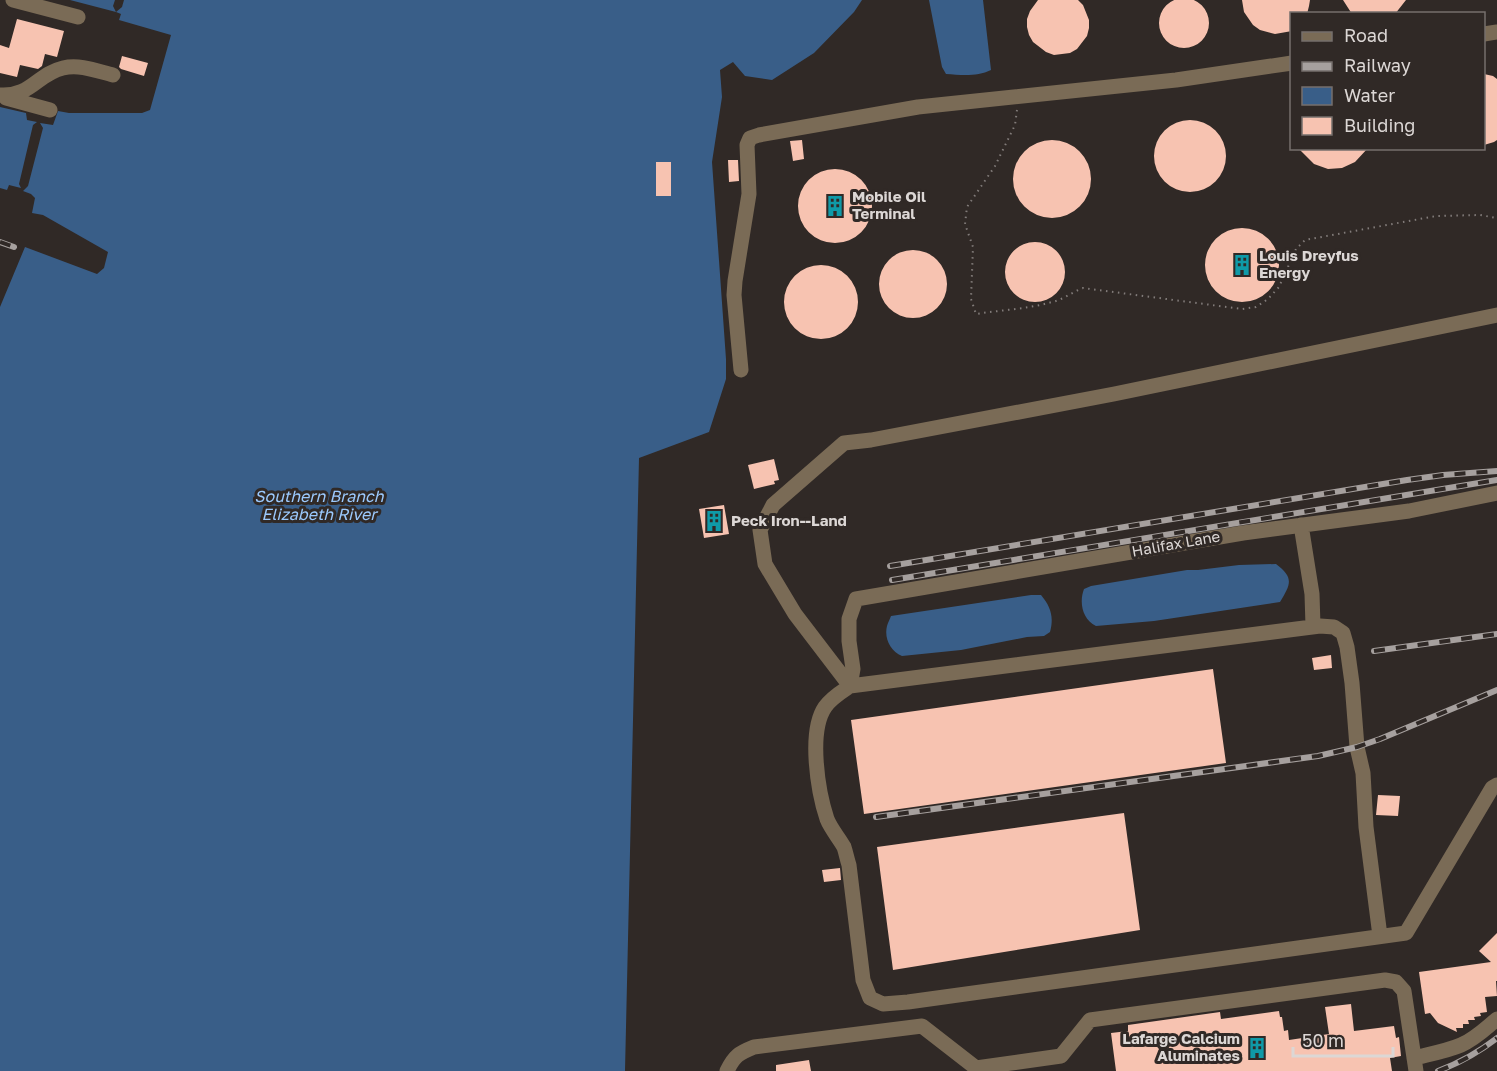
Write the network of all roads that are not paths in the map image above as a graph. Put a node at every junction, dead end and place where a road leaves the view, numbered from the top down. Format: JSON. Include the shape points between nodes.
{"nodes":[{"id":1,"x":13,"y":0,"type":"edge"},
{"id":2,"x":78,"y":17,"type":"dead end"},
{"id":3,"x":1290,"y":63,"type":"edge"},
{"id":4,"x":113,"y":75,"type":"dead end"},
{"id":5,"x":0,"y":96,"type":"edge"},
{"id":6,"x":50,"y":110,"type":"dead end"},
{"id":7,"x":1497,"y":315,"type":"edge"},
{"id":8,"x":741,"y":370,"type":"dead end"},
{"id":9,"x":1497,"y":493,"type":"edge"},
{"id":10,"x":1301,"y":525,"type":"junction"},
{"id":11,"x":1313,"y":626,"type":"junction"},
{"id":12,"x":850,"y":686,"type":"junction"},
{"id":13,"x":1497,"y":785,"type":"edge"},
{"id":14,"x":1380,"y":936,"type":"junction"},
{"id":15,"x":1497,"y":1019,"type":"edge"},
{"id":16,"x":1415,"y":1064,"type":"edge"},
{"id":17,"x":727,"y":1071,"type":"edge"}],
"edges":[{"from":1,"to":2,"type":"street"},
{"from":3,"to":8,"type":"street","via":[[1176,80],[918,107],[750,138],[749,194],[734,295]]},
{"from":4,"to":5,"type":"street","via":[[68,67],[54,71],[22,92]]},
{"from":5,"to":6,"type":"street"},
{"from":7,"to":12,"type":"street","via":[[1126,392],[844,443],[773,505],[760,530],[765,564],[795,614]]},
{"from":9,"to":10,"type":"street","name":"Halifax Lane","via":[[1409,511]]},
{"from":10,"to":11,"type":"street"},
{"from":10,"to":12,"type":"street","name":"Halifax Lane","via":[[856,599],[849,619],[853,669]]},
{"from":11,"to":12,"type":"street"},
{"from":11,"to":14,"type":"street","via":[[1334,627],[1343,633],[1347,647]]},
{"from":12,"to":14,"type":"street","via":[[824,708],[816,730],[815,750],[828,821],[849,865],[863,980],[870,998],[883,1004],[908,1002]]},
{"from":13,"to":14,"type":"street","via":[[1406,933]]},
{"from":15,"to":16,"type":"street","via":[[1463,1044]]},
{"from":16,"to":17,"type":"street","via":[[1404,991],[1396,982],[1385,980],[1090,1020],[1061,1056],[976,1068],[922,1026],[754,1047],[734,1058]]}]}
